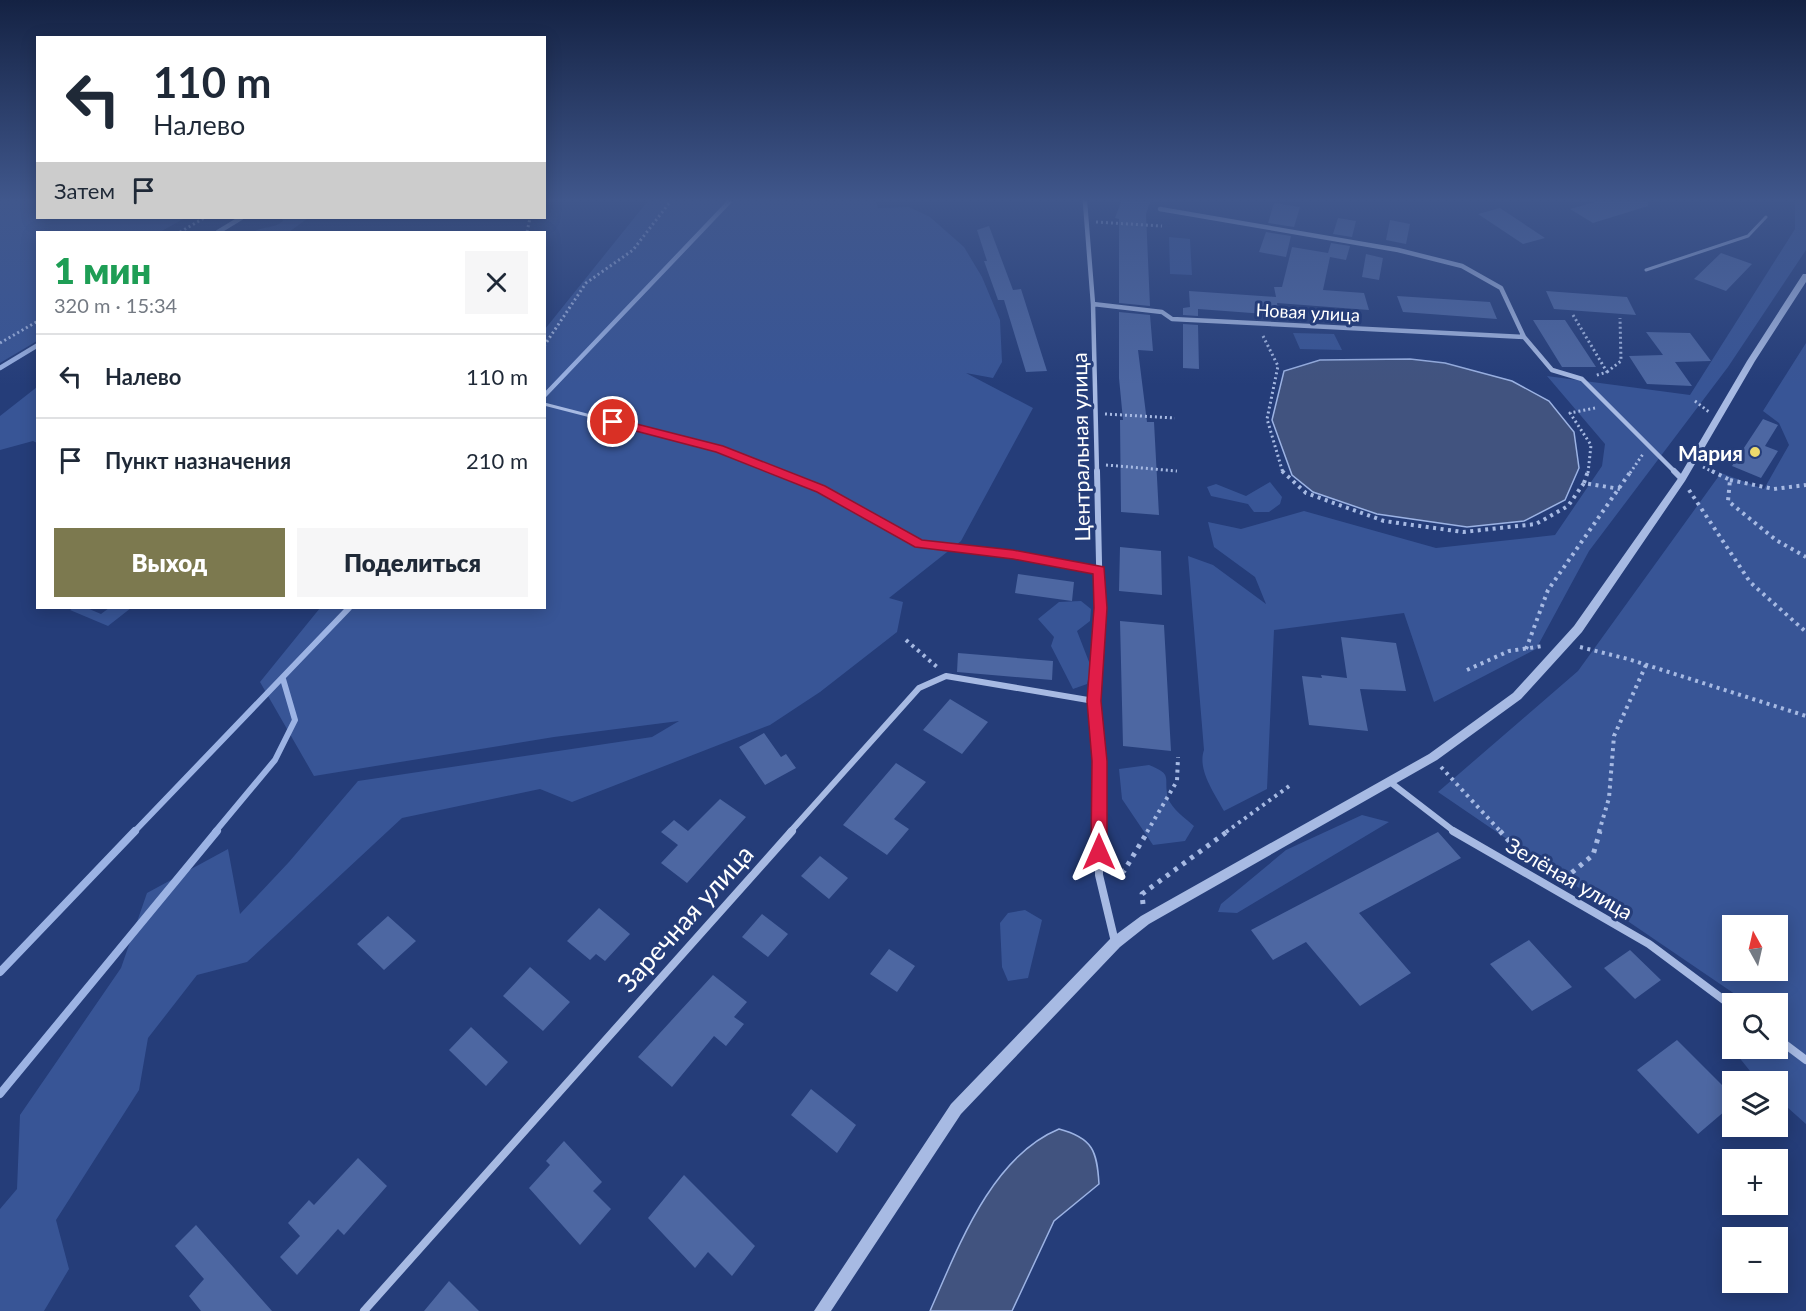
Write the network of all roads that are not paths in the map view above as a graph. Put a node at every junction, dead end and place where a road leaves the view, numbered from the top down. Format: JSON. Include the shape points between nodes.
{"nodes":[{"id":1,"x":1090,"y":263,"type":"edge"},
{"id":2,"x":1448,"y":263,"type":"edge"},
{"id":3,"x":1666,"y":263,"type":"edge"},
{"id":4,"x":1646,"y":270,"type":"dead end"},
{"id":5,"x":1806,"y":276,"type":"edge"},
{"id":6,"x":1093,"y":304,"type":"junction"},
{"id":7,"x":1524,"y":337,"type":"junction"},
{"id":8,"x":546,"y":405,"type":"edge"},
{"id":9,"x":1682,"y":479,"type":"junction"},
{"id":10,"x":1099,"y":570,"type":"junction"},
{"id":11,"x":1094,"y":701,"type":"junction"},
{"id":12,"x":1390,"y":782,"type":"junction"},
{"id":13,"x":1115,"y":943,"type":"junction"},
{"id":14,"x":1722,"y":999,"type":"edge"},
{"id":15,"x":1788,"y":1046,"type":"edge"},
{"id":16,"x":1806,"y":1060,"type":"edge"},
{"id":17,"x":364,"y":1311,"type":"edge"},
{"id":18,"x":822,"y":1311,"type":"edge"}],
"edges":[{"from":1,"to":6,"type":"street","name":"Центральная улица"},
{"from":2,"to":7,"type":"street","via":[[1501,288]]},
{"from":3,"to":4,"type":"lane"},
{"from":5,"to":9,"type":"street"},
{"from":6,"to":7,"type":"street","name":"Новая улица","via":[[1162,312],[1172,319]]},
{"from":6,"to":10,"type":"street","name":"Центральная улица"},
{"from":7,"to":9,"type":"street","via":[[1552,370],[1582,379]]},
{"from":8,"to":10,"type":"lane","via":[[719,449],[821,489],[919,544]]},
{"from":9,"to":12,"type":"street","via":[[1578,629],[1517,696]]},
{"from":10,"to":11,"type":"street","name":"Центральная улица"},
{"from":11,"to":13,"type":"street","name":"Центральная улица","via":[[1100,761],[1099,875]]},
{"from":11,"to":17,"type":"street","name":"Заречная улица","via":[[946,676],[919,688]]},
{"from":12,"to":13,"type":"street","via":[[1145,920]]},
{"from":12,"to":14,"type":"street","name":"Зелёная улица","via":[[1454,832],[1648,944]]},
{"from":13,"to":18,"type":"street","via":[[956,1109]]},
{"from":15,"to":16,"type":"street"}]}
